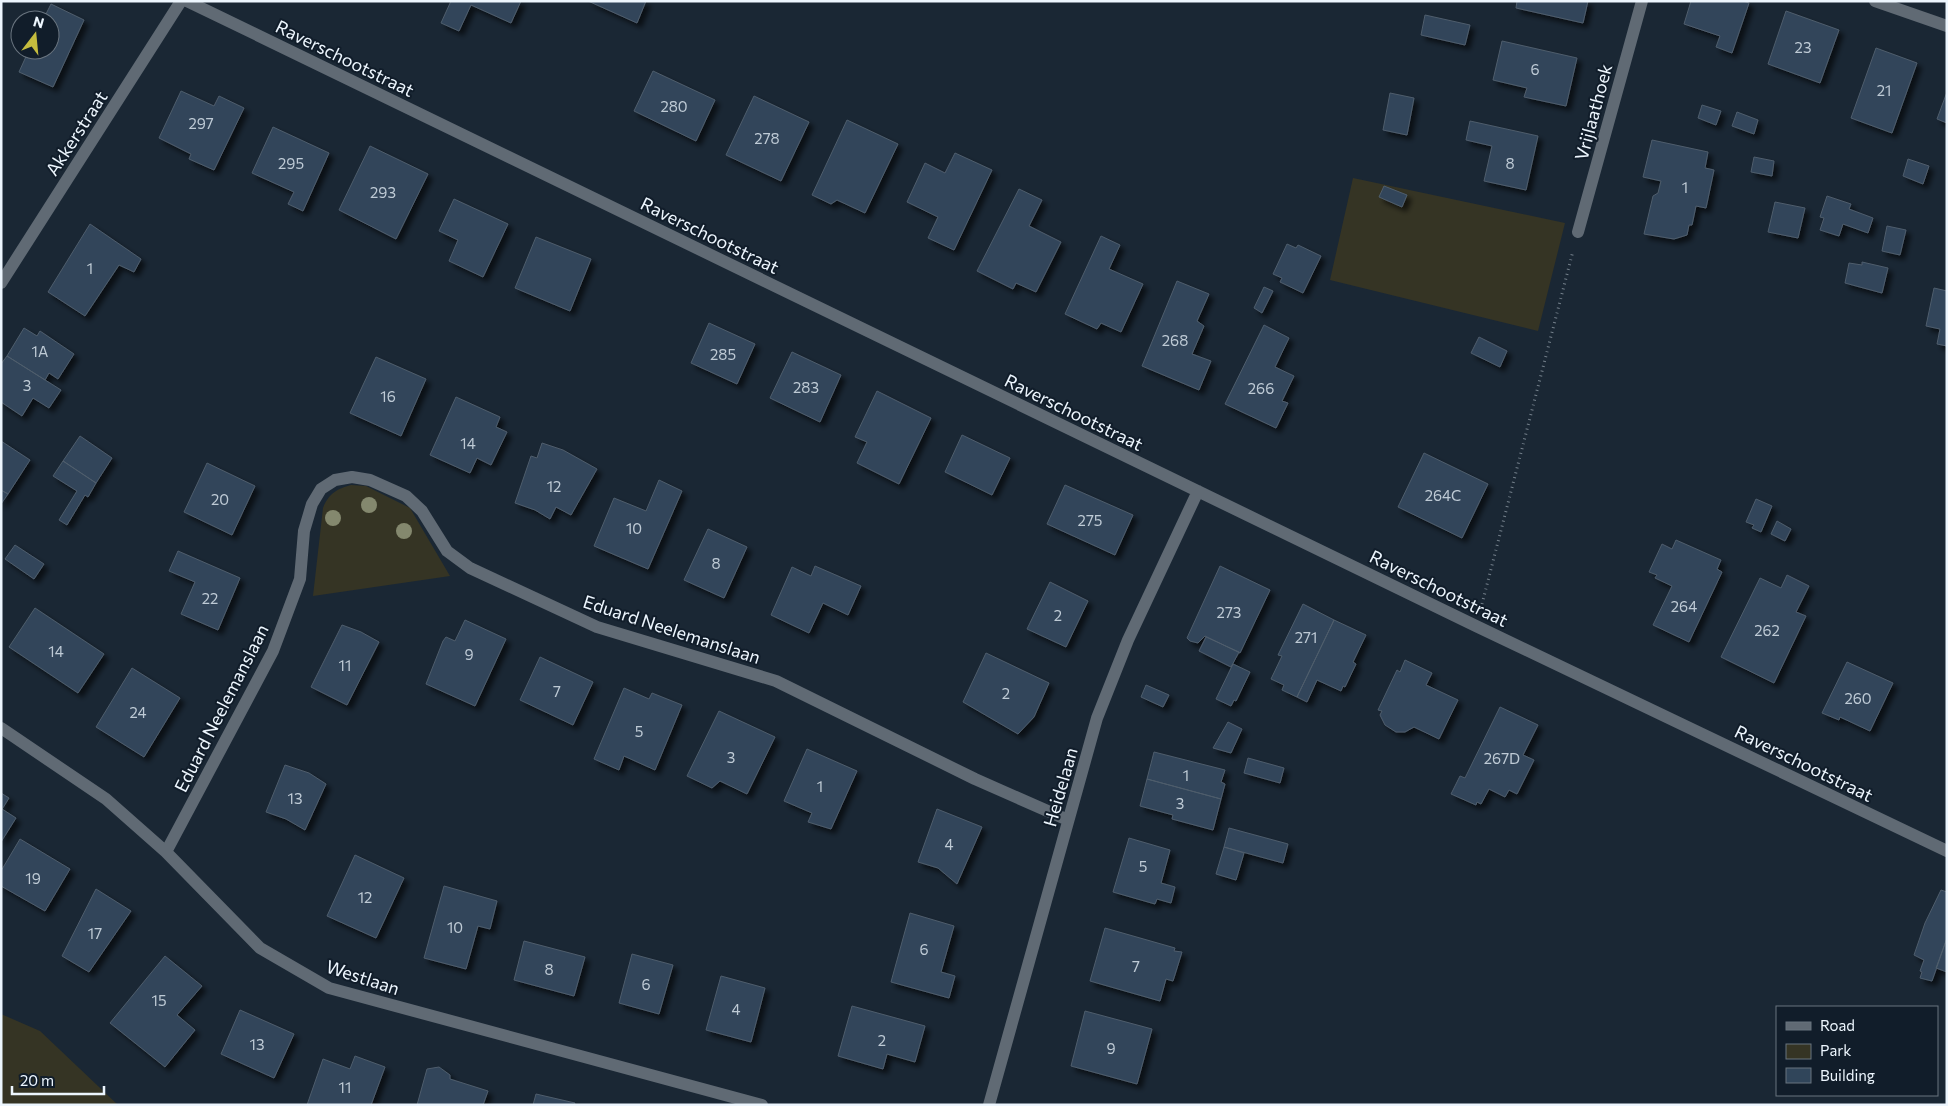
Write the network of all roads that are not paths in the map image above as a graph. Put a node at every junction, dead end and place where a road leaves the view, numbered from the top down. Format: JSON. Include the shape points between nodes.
{"nodes":[{"id":1,"x":181,"y":1,"type":"edge"},
{"id":2,"x":187,"y":1,"type":"edge"},
{"id":3,"x":1642,"y":1,"type":"edge"},
{"id":4,"x":1875,"y":1,"type":"edge"},
{"id":5,"x":1947,"y":26,"type":"edge"},
{"id":6,"x":1578,"y":232,"type":"road end"},
{"id":7,"x":1,"y":283,"type":"edge"},
{"id":8,"x":1198,"y":491,"type":"junction"},
{"id":9,"x":1,"y":728,"type":"edge"},
{"id":10,"x":1068,"y":820,"type":"junction"},
{"id":11,"x":1947,"y":851,"type":"edge"},
{"id":12,"x":166,"y":852,"type":"junction"},
{"id":13,"x":762,"y":1105,"type":"edge"},
{"id":14,"x":989,"y":1105,"type":"edge"}],
"edges":[{"from":1,"to":7,"type":"street","name":"Akkerstraat"},
{"from":2,"to":8,"type":"street","name":"Raverschootstraat"},
{"from":3,"to":6,"type":"street","name":"Vrijlaathoek"},
{"from":4,"to":5,"type":"street"},
{"from":8,"to":10,"type":"street","name":"Heidelaan","via":[[1124,649],[1097,718]]},
{"from":8,"to":11,"type":"street","name":"Raverschootstraat"},
{"from":9,"to":12,"type":"street","name":"Westlaan","via":[[106,799]]},
{"from":10,"to":12,"type":"street","name":"Eduard Neelemanslaan","via":[[975,779],[776,680],[597,628],[470,568],[447,551],[422,511],[406,496],[370,480],[352,477],[335,480],[321,490],[312,504],[304,531],[300,579],[273,651]]},
{"from":10,"to":14,"type":"street","name":"Heidelaan"},
{"from":12,"to":13,"type":"street","name":"Westlaan","via":[[260,948],[328,988]]}]}
